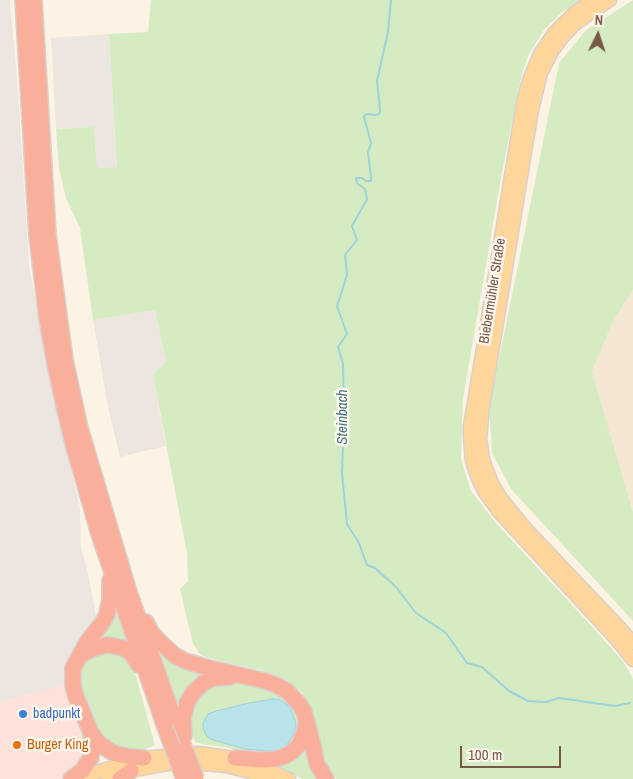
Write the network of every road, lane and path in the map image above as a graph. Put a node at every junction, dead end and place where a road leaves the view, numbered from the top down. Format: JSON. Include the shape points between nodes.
{"nodes":[{"id":1,"x":23,"y":0,"type":"edge"},
{"id":2,"x":34,"y":0,"type":"edge"},
{"id":3,"x":594,"y":0,"type":"edge"},
{"id":4,"x":610,"y":0,"type":"edge"},
{"id":5,"x":108,"y":563,"type":"junction"},
{"id":6,"x":129,"y":592,"type":"junction"},
{"id":7,"x":633,"y":644,"type":"edge"},
{"id":8,"x":78,"y":659,"type":"junction"},
{"id":9,"x":633,"y":660,"type":"edge"},
{"id":10,"x":247,"y":676,"type":"junction"},
{"id":11,"x":149,"y":680,"type":"junction"},
{"id":12,"x":307,"y":721,"type":"junction"},
{"id":13,"x":175,"y":727,"type":"junction"},
{"id":14,"x":91,"y":733,"type":"junction"},
{"id":15,"x":144,"y":758,"type":"junction"},
{"id":16,"x":235,"y":758,"type":"junction"},
{"id":17,"x":126,"y":775,"type":"edge"},
{"id":18,"x":71,"y":779,"type":"edge"},
{"id":19,"x":79,"y":779,"type":"edge"},
{"id":20,"x":108,"y":779,"type":"edge"},
{"id":21,"x":184,"y":779,"type":"edge"},
{"id":22,"x":196,"y":779,"type":"edge"},
{"id":23,"x":268,"y":779,"type":"edge"},
{"id":24,"x":289,"y":779,"type":"edge"},
{"id":25,"x":326,"y":779,"type":"edge"}],
"edges":[{"from":1,"to":5,"type":"highway","via":[[38,236],[47,319],[65,410]]},
{"from":2,"to":6,"type":"highway","via":[[48,234],[65,360],[80,428]]},
{"from":3,"to":9,"type":"main road","name":"Biebermühler Straße","via":[[575,12],[554,33],[529,80],[470,426],[472,461],[480,484],[498,511]]},
{"from":4,"to":7,"type":"main road","via":[[574,25],[553,50],[542,73],[530,119],[480,438],[486,468],[503,502]]},
{"from":5,"to":8,"type":"highway","via":[[110,599],[107,614]]},
{"from":5,"to":11,"type":"highway"},
{"from":6,"to":10,"type":"highway","via":[[151,632],[174,654],[197,665]]},
{"from":6,"to":13,"type":"highway"},
{"from":8,"to":11,"type":"highway","via":[[84,653],[106,645],[123,648],[131,653]]},
{"from":8,"to":14,"type":"highway","via":[[73,668],[73,685]]},
{"from":10,"to":12,"type":"highway","via":[[287,691],[300,705]]},
{"from":10,"to":13,"type":"highway","via":[[214,678],[203,683],[193,693],[184,718]]},
{"from":11,"to":13,"type":"highway"},
{"from":12,"to":16,"type":"highway","via":[[299,745],[285,756],[263,760]]},
{"from":12,"to":25,"type":"highway","via":[[317,764]]},
{"from":13,"to":21,"type":"highway","bridge":true},
{"from":13,"to":22,"type":"highway","bridge":true},
{"from":14,"to":15,"type":"highway","via":[[110,751]]},
{"from":14,"to":18,"type":"highway","via":[[92,750],[88,763]]},
{"from":15,"to":16,"type":"main road","via":[[189,754]]},
{"from":15,"to":19,"type":"main road"},
{"from":16,"to":24,"type":"main road"},
{"from":17,"to":20,"type":"main road"},
{"from":17,"to":23,"type":"main road","via":[[174,763],[208,763]]}]}
